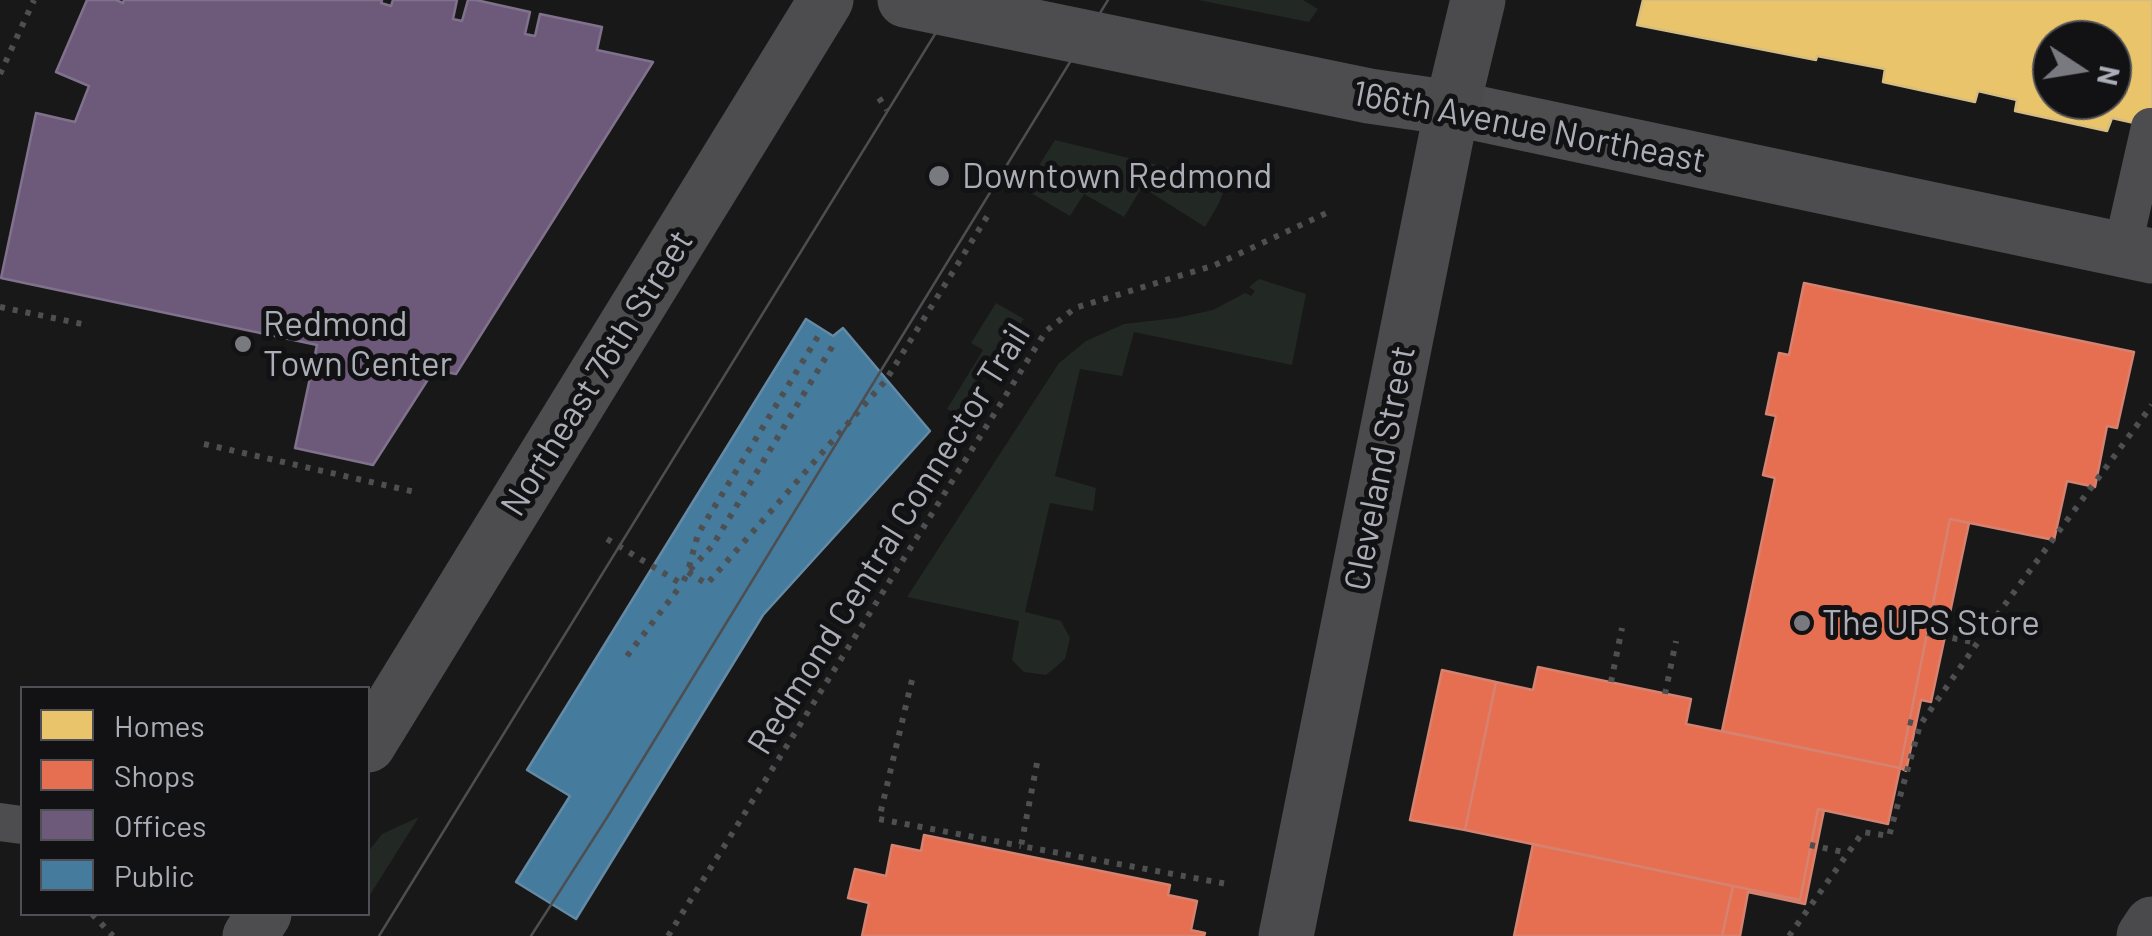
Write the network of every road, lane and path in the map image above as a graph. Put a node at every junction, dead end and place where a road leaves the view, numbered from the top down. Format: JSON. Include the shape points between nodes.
{"nodes":[{"id":1,"x":34,"y":0,"type":"edge"},
{"id":2,"x":826,"y":0,"type":"edge"},
{"id":3,"x":905,"y":0,"type":"edge"},
{"id":4,"x":1478,"y":0,"type":"edge"},
{"id":5,"x":0,"y":74,"type":"edge"},
{"id":6,"x":879,"y":98,"type":"dead end"},
{"id":7,"x":1452,"y":108,"type":"junction"},
{"id":8,"x":887,"y":110,"type":"dead end"},
{"id":9,"x":2150,"y":126,"type":"edge"},
{"id":10,"x":1333,"y":210,"type":"dead end"},
{"id":11,"x":988,"y":215,"type":"dead end"},
{"id":12,"x":2137,"y":253,"type":"edge"},
{"id":13,"x":0,"y":306,"type":"edge"},
{"id":14,"x":87,"y":325,"type":"dead end"},
{"id":15,"x":820,"y":333,"type":"dead end"},
{"id":16,"x":835,"y":342,"type":"dead end"},
{"id":17,"x":2152,"y":405,"type":"edge"},
{"id":18,"x":204,"y":444,"type":"dead end"},
{"id":19,"x":415,"y":492,"type":"dead end"},
{"id":20,"x":607,"y":539,"type":"dead end"},
{"id":21,"x":688,"y":572,"type":"junction"},
{"id":22,"x":682,"y":584,"type":"junction"},
{"id":23,"x":1932,"y":608,"type":"dead end"},
{"id":24,"x":1992,"y":622,"type":"junction"},
{"id":25,"x":1622,"y":628,"type":"dead end"},
{"id":26,"x":1927,"y":633,"type":"dead end"},
{"id":27,"x":1676,"y":640,"type":"dead end"},
{"id":28,"x":1978,"y":643,"type":"junction"},
{"id":29,"x":627,"y":656,"type":"dead end"},
{"id":30,"x":912,"y":680,"type":"dead end"},
{"id":31,"x":1611,"y":682,"type":"dead end"},
{"id":32,"x":1665,"y":694,"type":"dead end"},
{"id":33,"x":1908,"y":722,"type":"dead end"},
{"id":34,"x":1920,"y":724,"type":"junction"},
{"id":35,"x":370,"y":742,"type":"edge"},
{"id":36,"x":1037,"y":763,"type":"dead end"},
{"id":37,"x":1021,"y":846,"type":"junction"},
{"id":38,"x":1810,"y":846,"type":"dead end"},
{"id":39,"x":1848,"y":854,"type":"junction"},
{"id":40,"x":1227,"y":884,"type":"dead end"},
{"id":41,"x":94,"y":916,"type":"edge"},
{"id":42,"x":2152,"y":924,"type":"edge"},
{"id":43,"x":114,"y":936,"type":"edge"},
{"id":44,"x":668,"y":936,"type":"edge"},
{"id":45,"x":1286,"y":936,"type":"edge"},
{"id":46,"x":1788,"y":936,"type":"edge"},
{"id":47,"x":2144,"y":936,"type":"edge"}],
"edges":[{"from":1,"to":5,"type":"path"},
{"from":2,"to":35,"type":"street","name":"Northeast 76th Street"},
{"from":3,"to":7,"type":"street","name":"166th Avenue Northeast"},
{"from":4,"to":7,"type":"main road","name":"Cleveland Street"},
{"from":6,"to":8,"type":"path"},
{"from":7,"to":12,"type":"street","name":"166th Avenue Northeast"},
{"from":7,"to":45,"type":"main road","name":"Cleveland Street"},
{"from":9,"to":12,"type":"lane"},
{"from":10,"to":44,"type":"path","name":"Redmond Central Connector Trail","via":[[1215,265],[1074,308],[1046,331]]},
{"from":11,"to":21,"type":"path","via":[[886,380],[707,584]]},
{"from":13,"to":14,"type":"path"},
{"from":15,"to":21,"type":"path","via":[[698,534]]},
{"from":16,"to":21,"type":"path","via":[[713,545]]},
{"from":17,"to":24,"type":"path"},
{"from":18,"to":19,"type":"path"},
{"from":20,"to":22,"type":"path"},
{"from":21,"to":22,"type":"path"},
{"from":22,"to":29,"type":"path"},
{"from":23,"to":24,"type":"path"},
{"from":24,"to":28,"type":"path"},
{"from":25,"to":31,"type":"path"},
{"from":26,"to":28,"type":"path"},
{"from":27,"to":32,"type":"path"},
{"from":28,"to":34,"type":"path"},
{"from":30,"to":37,"type":"path","via":[[879,819]]},
{"from":33,"to":34,"type":"path"},
{"from":34,"to":39,"type":"path","via":[[1888,836],[1863,832]]},
{"from":36,"to":37,"type":"path"},
{"from":37,"to":40,"type":"path"},
{"from":38,"to":39,"type":"path"},
{"from":39,"to":46,"type":"path"},
{"from":41,"to":43,"type":"path"},
{"from":42,"to":47,"type":"main road"}]}
